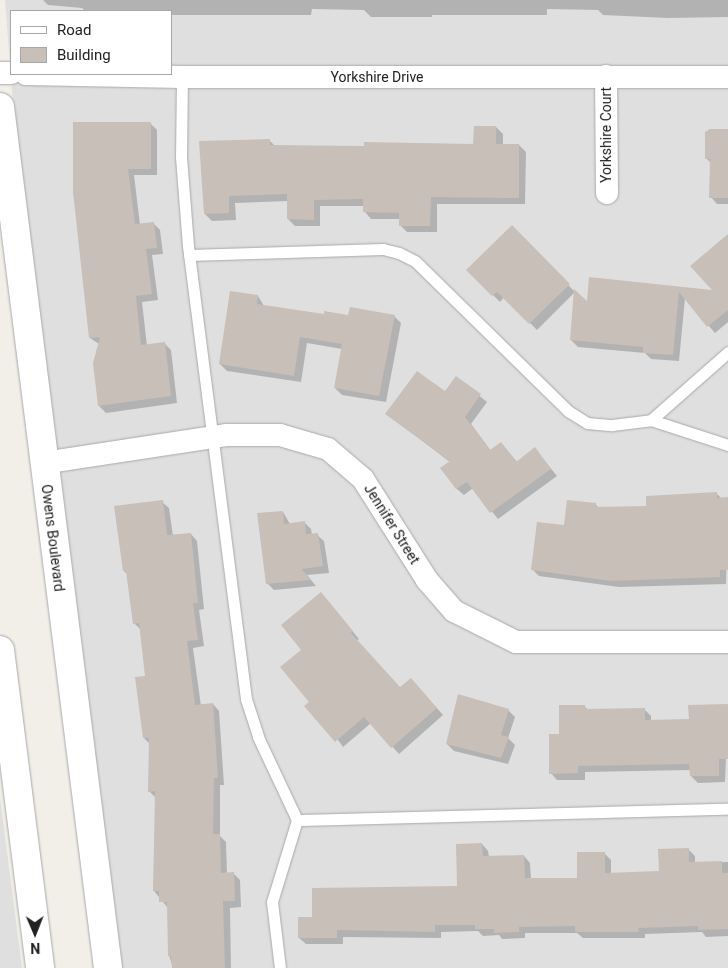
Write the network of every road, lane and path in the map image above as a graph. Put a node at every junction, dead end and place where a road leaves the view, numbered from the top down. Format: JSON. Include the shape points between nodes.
{"nodes":[{"id":1,"x":78,"y":75,"type":"edge"},
{"id":2,"x":606,"y":76,"type":"junction"},
{"id":3,"x":728,"y":76,"type":"edge"},
{"id":4,"x":182,"y":77,"type":"junction"},
{"id":5,"x":0,"y":107,"type":"edge"},
{"id":6,"x":607,"y":193,"type":"dead end"},
{"id":7,"x":189,"y":255,"type":"junction"},
{"id":8,"x":728,"y":352,"type":"edge"},
{"id":9,"x":651,"y":420,"type":"junction"},
{"id":10,"x":212,"y":438,"type":"junction"},
{"id":11,"x":728,"y":445,"type":"edge"},
{"id":12,"x":43,"y":464,"type":"junction"},
{"id":13,"x":728,"y":642,"type":"edge"},
{"id":14,"x":0,"y":650,"type":"edge"},
{"id":15,"x":728,"y":809,"type":"edge"},
{"id":16,"x":297,"y":820,"type":"junction"},
{"id":17,"x":40,"y":968,"type":"edge"},
{"id":18,"x":108,"y":968,"type":"edge"},
{"id":19,"x":280,"y":968,"type":"edge"}],
"edges":[{"from":1,"to":4,"type":"street","name":"Yorkshire Drive"},
{"from":2,"to":3,"type":"street","name":"Yorkshire Drive"},
{"from":2,"to":4,"type":"street","name":"Yorkshire Drive"},
{"from":2,"to":6,"type":"street","name":"Yorkshire Court"},
{"from":4,"to":7,"type":"lane","via":[[181,157]]},
{"from":5,"to":12,"type":"street","name":"Owens Boulevard"},
{"from":7,"to":9,"type":"lane","via":[[383,249],[399,253],[415,261],[568,411],[587,423],[612,425]]},
{"from":7,"to":10,"type":"lane"},
{"from":8,"to":9,"type":"lane"},
{"from":9,"to":11,"type":"lane"},
{"from":10,"to":12,"type":"street","name":"Jennifer Street"},
{"from":10,"to":13,"type":"street","name":"Jennifer Street","via":[[280,435],[328,450],[363,479],[427,580],[454,611],[516,642]]},
{"from":10,"to":16,"type":"lane","via":[[246,699],[258,737]]},
{"from":12,"to":18,"type":"street","name":"Owens Boulevard"},
{"from":14,"to":17,"type":"street"},
{"from":15,"to":16,"type":"lane"},
{"from":16,"to":19,"type":"lane","via":[[272,902]]}]}
